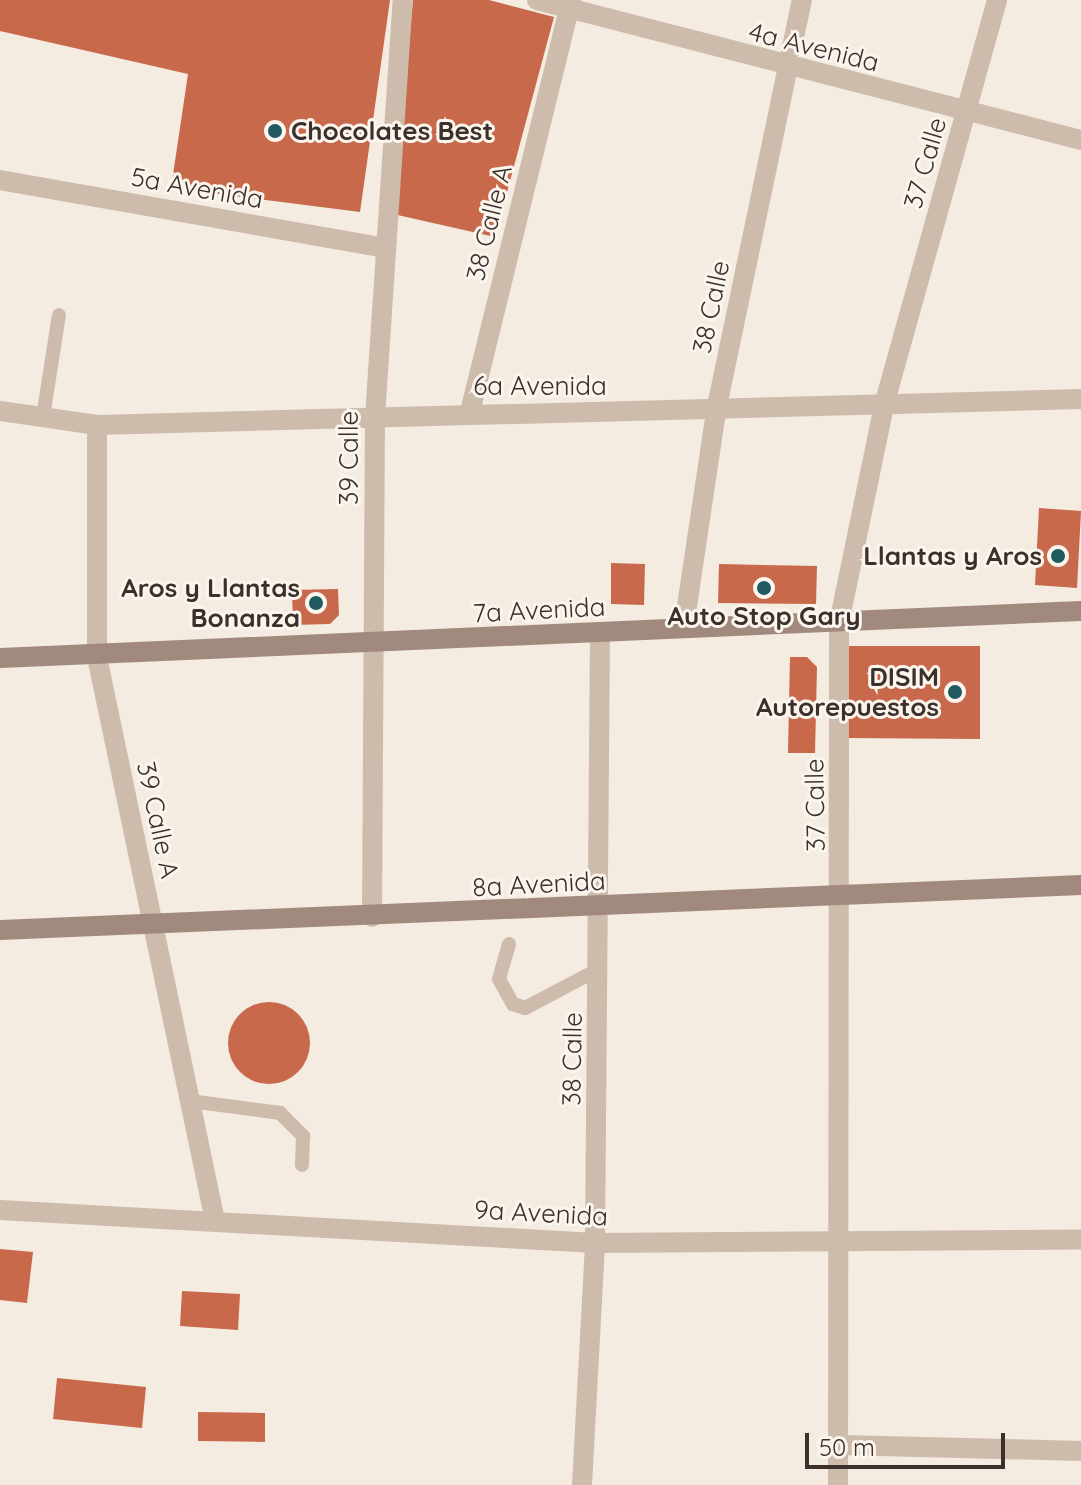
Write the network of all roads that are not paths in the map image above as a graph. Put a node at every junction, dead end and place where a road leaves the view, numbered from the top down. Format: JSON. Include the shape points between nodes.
{"nodes":[{"id":1,"x":403,"y":0,"type":"edge"},
{"id":2,"x":537,"y":0,"type":"edge"},
{"id":3,"x":802,"y":0,"type":"edge"},
{"id":4,"x":997,"y":0,"type":"edge"},
{"id":5,"x":570,"y":4,"type":"edge"},
{"id":6,"x":787,"y":69,"type":"junction"},
{"id":7,"x":967,"y":110,"type":"junction"},
{"id":8,"x":1081,"y":140,"type":"edge"},
{"id":9,"x":0,"y":180,"type":"edge"},
{"id":10,"x":384,"y":248,"type":"junction"},
{"id":11,"x":59,"y":315,"type":"dead end"},
{"id":12,"x":1081,"y":399,"type":"edge"},
{"id":13,"x":884,"y":405,"type":"junction"},
{"id":14,"x":0,"y":411,"type":"edge"},
{"id":15,"x":716,"y":411,"type":"junction"},
{"id":16,"x":470,"y":412,"type":"junction"},
{"id":17,"x":43,"y":417,"type":"junction"},
{"id":18,"x":375,"y":417,"type":"junction"},
{"id":19,"x":97,"y":425,"type":"junction"},
{"id":20,"x":1081,"y":611,"type":"edge"},
{"id":21,"x":839,"y":623,"type":"junction"},
{"id":22,"x":684,"y":626,"type":"junction"},
{"id":23,"x":600,"y":634,"type":"junction"},
{"id":24,"x":376,"y":644,"type":"junction"},
{"id":25,"x":97,"y":657,"type":"junction"},
{"id":26,"x":0,"y":658,"type":"edge"},
{"id":27,"x":1081,"y":885,"type":"edge"},
{"id":28,"x":843,"y":896,"type":"junction"},
{"id":29,"x":600,"y":907,"type":"junction"},
{"id":30,"x":372,"y":917,"type":"junction"},
{"id":31,"x":154,"y":928,"type":"junction"},
{"id":32,"x":0,"y":930,"type":"edge"},
{"id":33,"x":509,"y":944,"type":"dead end"},
{"id":34,"x":599,"y":969,"type":"junction"},
{"id":35,"x":190,"y":1101,"type":"junction"},
{"id":36,"x":302,"y":1165,"type":"dead end"},
{"id":37,"x":0,"y":1210,"type":"edge"},
{"id":38,"x":215,"y":1221,"type":"junction"},
{"id":39,"x":1081,"y":1240,"type":"edge"},
{"id":40,"x":595,"y":1243,"type":"junction"},
{"id":41,"x":839,"y":1243,"type":"junction"},
{"id":42,"x":839,"y":1445,"type":"junction"},
{"id":43,"x":1081,"y":1451,"type":"edge"},
{"id":44,"x":582,"y":1485,"type":"edge"},
{"id":45,"x":838,"y":1485,"type":"edge"}],
"edges":[{"from":1,"to":10,"type":"street","name":"39 Calle"},
{"from":2,"to":5,"type":"street","name":"4a Avenida"},
{"from":3,"to":6,"type":"street","name":"38 Calle"},
{"from":4,"to":7,"type":"street","name":"37 Calle"},
{"from":5,"to":6,"type":"street","name":"4a Avenida"},
{"from":5,"to":16,"type":"street","name":"38 Calle A"},
{"from":6,"to":7,"type":"street","name":"4a Avenida"},
{"from":6,"to":15,"type":"street","name":"38 Calle"},
{"from":7,"to":8,"type":"street","name":"4a Avenida"},
{"from":7,"to":13,"type":"street","name":"37 Calle"},
{"from":9,"to":10,"type":"street","name":"5a Avenida"},
{"from":10,"to":18,"type":"street","name":"39 Calle"},
{"from":11,"to":17,"type":"lane"},
{"from":12,"to":13,"type":"street","name":"6a Avenida"},
{"from":13,"to":15,"type":"street","name":"6a Avenida"},
{"from":13,"to":21,"type":"street","name":"37 Calle"},
{"from":14,"to":17,"type":"street","name":"6a Avenida"},
{"from":15,"to":16,"type":"street","name":"6a Avenida"},
{"from":15,"to":22,"type":"street","name":"38 Calle"},
{"from":16,"to":18,"type":"street","name":"6a Avenida"},
{"from":17,"to":19,"type":"street","name":"6a Avenida"},
{"from":18,"to":19,"type":"street","name":"6a Avenida"},
{"from":18,"to":24,"type":"street","name":"39 Calle"},
{"from":19,"to":25,"type":"street","name":"39 Calle A"},
{"from":20,"to":21,"type":"main road","name":"7a Avenida"},
{"from":21,"to":22,"type":"main road","name":"7a Avenida"},
{"from":21,"to":28,"type":"street","name":"37 Calle"},
{"from":22,"to":23,"type":"main road","name":"7a Avenida"},
{"from":23,"to":24,"type":"main road","name":"7a Avenida"},
{"from":23,"to":29,"type":"street","name":"38 Calle"},
{"from":24,"to":25,"type":"main road","name":"7a Avenida"},
{"from":24,"to":30,"type":"street","name":"39 Calle"},
{"from":25,"to":26,"type":"main road","name":"7a Avenida"},
{"from":25,"to":31,"type":"street","name":"39 Calle A"},
{"from":27,"to":28,"type":"main road","name":"8a Avenida"},
{"from":28,"to":29,"type":"main road","name":"8a Avenida"},
{"from":28,"to":41,"type":"street","name":"37 Calle"},
{"from":29,"to":30,"type":"main road","name":"8a Avenida"},
{"from":29,"to":34,"type":"street","name":"38 Calle"},
{"from":30,"to":31,"type":"main road","name":"8a Avenida"},
{"from":31,"to":32,"type":"main road","name":"8a Avenida"},
{"from":31,"to":35,"type":"street","name":"39 Calle A"},
{"from":33,"to":34,"type":"lane","via":[[499,979],[513,1004],[525,1008]]},
{"from":34,"to":40,"type":"street","name":"38 Calle"},
{"from":35,"to":36,"type":"lane","via":[[280,1113],[303,1136]]},
{"from":35,"to":38,"type":"street","name":"39 Calle A"},
{"from":37,"to":38,"type":"street","name":"9a Avenida"},
{"from":38,"to":40,"type":"street","name":"9a Avenida"},
{"from":39,"to":41,"type":"street","name":"9a Avenida"},
{"from":40,"to":41,"type":"street","name":"9a Avenida"},
{"from":40,"to":44,"type":"street","name":"38 Calle"},
{"from":41,"to":42,"type":"street","name":"37 Calle"},
{"from":42,"to":43,"type":"street"},
{"from":42,"to":45,"type":"street","name":"37 Calle"}]}
